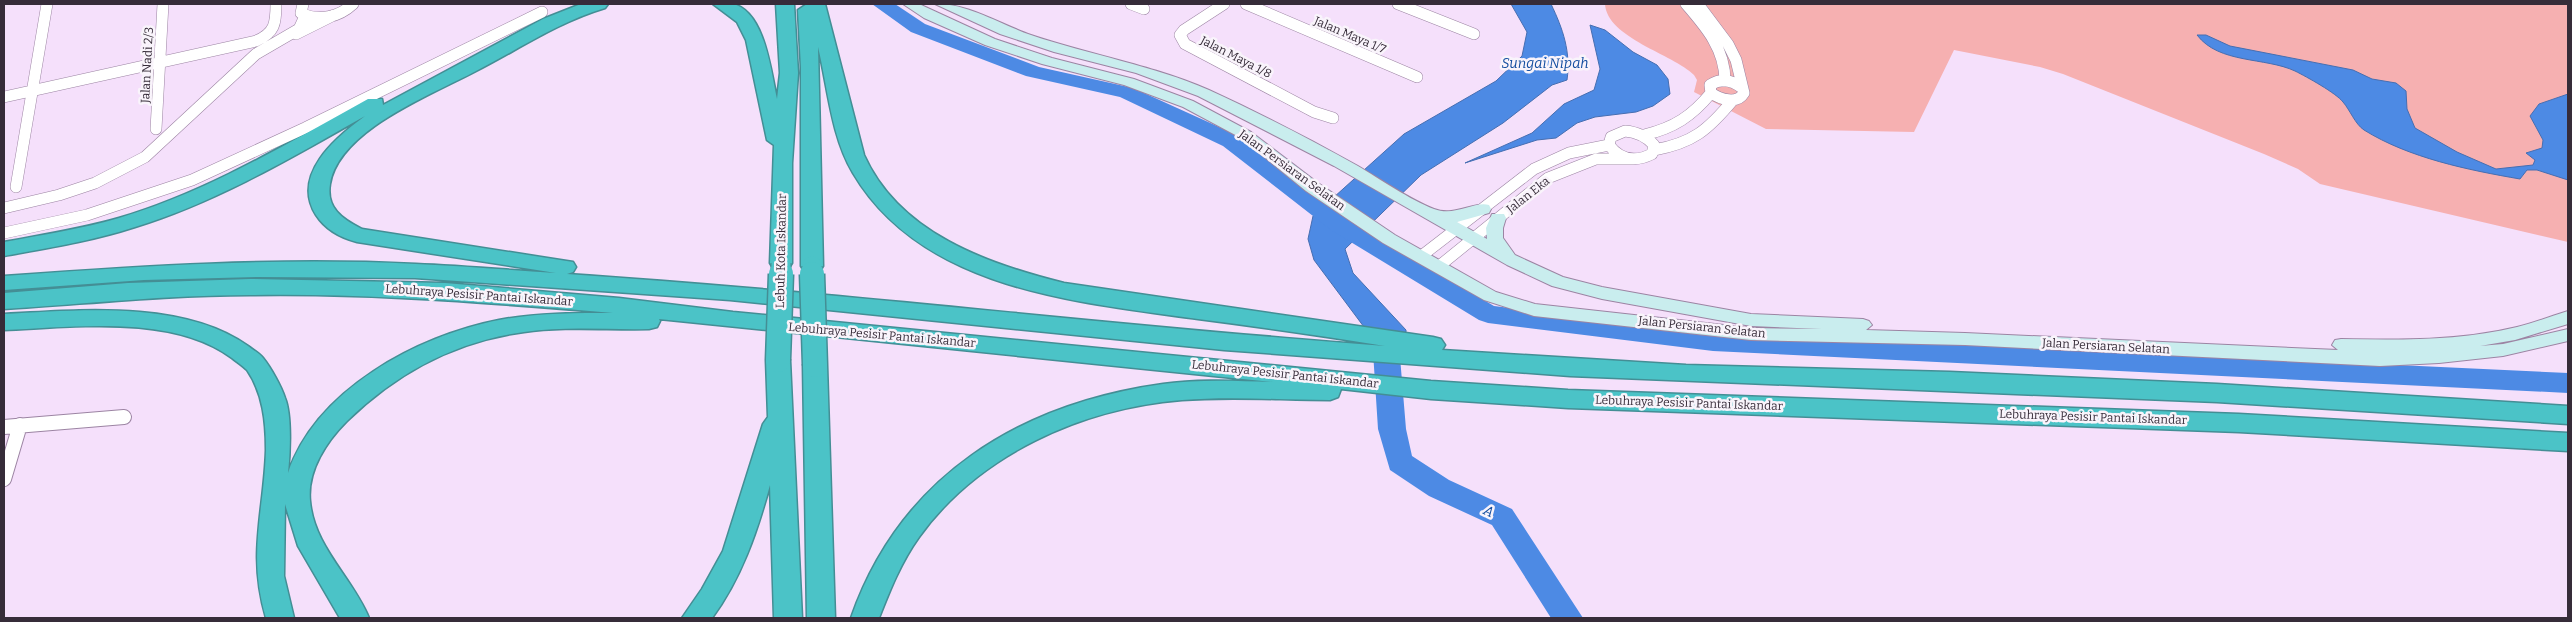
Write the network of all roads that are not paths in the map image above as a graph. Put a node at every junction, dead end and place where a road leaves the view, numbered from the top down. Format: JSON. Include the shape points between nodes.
{"nodes":[{"id":1,"x":47,"y":4,"type":"edge"},
{"id":2,"x":163,"y":4,"type":"edge"},
{"id":3,"x":276,"y":4,"type":"edge"},
{"id":4,"x":303,"y":4,"type":"edge"},
{"id":5,"x":353,"y":4,"type":"edge"},
{"id":6,"x":599,"y":4,"type":"edge"},
{"id":7,"x":722,"y":4,"type":"edge"},
{"id":8,"x":785,"y":4,"type":"edge"},
{"id":9,"x":806,"y":4,"type":"edge"},
{"id":10,"x":816,"y":4,"type":"edge"},
{"id":11,"x":910,"y":4,"type":"edge"},
{"id":12,"x":942,"y":4,"type":"edge"},
{"id":13,"x":1131,"y":4,"type":"edge"},
{"id":14,"x":1224,"y":4,"type":"edge"},
{"id":15,"x":1246,"y":4,"type":"edge"},
{"id":16,"x":1398,"y":4,"type":"edge"},
{"id":17,"x":1686,"y":4,"type":"edge"},
{"id":18,"x":1698,"y":4,"type":"edge"},
{"id":19,"x":550,"y":8,"type":"edge"},
{"id":20,"x":1144,"y":9,"type":"dead end"},
{"id":21,"x":334,"y":15,"type":"junction"},
{"id":22,"x":305,"y":16,"type":"junction"},
{"id":23,"x":1474,"y":34,"type":"dead end"},
{"id":24,"x":268,"y":46,"type":"junction"},
{"id":25,"x":159,"y":62,"type":"junction"},
{"id":26,"x":1417,"y":77,"type":"dead end"},
{"id":27,"x":1725,"y":80,"type":"junction"},
{"id":28,"x":1742,"y":88,"type":"junction"},
{"id":29,"x":34,"y":90,"type":"junction"},
{"id":30,"x":1711,"y":93,"type":"junction"},
{"id":31,"x":4,"y":97,"type":"edge"},
{"id":32,"x":1733,"y":100,"type":"junction"},
{"id":33,"x":1333,"y":118,"type":"dead end"},
{"id":34,"x":156,"y":129,"type":"dead end"},
{"id":35,"x":1644,"y":135,"type":"junction"},
{"id":36,"x":1609,"y":145,"type":"junction"},
{"id":37,"x":1654,"y":150,"type":"junction"},
{"id":38,"x":1633,"y":159,"type":"junction"},
{"id":39,"x":782,"y":163,"type":"junction"},
{"id":40,"x":16,"y":187,"type":"dead end"},
{"id":41,"x":4,"y":208,"type":"edge"},
{"id":42,"x":1420,"y":208,"type":"junction"},
{"id":43,"x":1483,"y":209,"type":"junction"},
{"id":44,"x":1498,"y":218,"type":"junction"},
{"id":45,"x":1456,"y":229,"type":"junction"},
{"id":46,"x":4,"y":233,"type":"edge"},
{"id":47,"x":1474,"y":238,"type":"junction"},
{"id":48,"x":4,"y":249,"type":"edge"},
{"id":49,"x":1420,"y":257,"type":"junction"},
{"id":50,"x":1513,"y":261,"type":"junction"},
{"id":51,"x":1438,"y":267,"type":"junction"},
{"id":52,"x":4,"y":283,"type":"edge"},
{"id":53,"x":730,"y":292,"type":"junction"},
{"id":54,"x":1602,"y":293,"type":"junction"},
{"id":55,"x":4,"y":301,"type":"edge"},
{"id":56,"x":1603,"y":316,"type":"junction"},
{"id":57,"x":2568,"y":317,"type":"edge"},
{"id":58,"x":732,"y":320,"type":"junction"},
{"id":59,"x":4,"y":322,"type":"edge"},
{"id":60,"x":2568,"y":335,"type":"edge"},
{"id":61,"x":1570,"y":368,"type":"junction"},
{"id":62,"x":1430,"y":390,"type":"junction"},
{"id":63,"x":780,"y":409,"type":"junction"},
{"id":64,"x":2568,"y":415,"type":"edge"},
{"id":65,"x":124,"y":417,"type":"dead end"},
{"id":66,"x":20,"y":425,"type":"junction"},
{"id":67,"x":4,"y":427,"type":"edge"},
{"id":68,"x":2568,"y":442,"type":"edge"},
{"id":69,"x":4,"y":479,"type":"edge"},
{"id":70,"x":280,"y":618,"type":"edge"},
{"id":71,"x":355,"y":618,"type":"edge"},
{"id":72,"x":696,"y":618,"type":"edge"},
{"id":73,"x":788,"y":618,"type":"edge"},
{"id":74,"x":821,"y":618,"type":"edge"},
{"id":75,"x":865,"y":618,"type":"edge"}],
"edges":[{"from":1,"to":29,"type":"street"},
{"from":2,"to":25,"type":"street","name":"Jalan Nadi 2/3"},
{"from":3,"to":25,"type":"street","via":[[276,27],[265,37]]},
{"from":4,"to":22,"type":"street","via":[[300,9]]},
{"from":5,"to":21,"type":"street"},
{"from":6,"to":53,"type":"highway","via":[[564,16],[360,128],[336,150],[324,168],[318,188],[321,206],[343,228],[370,238]]},
{"from":7,"to":39,"type":"highway","via":[[744,19],[755,40]]},
{"from":8,"to":39,"type":"highway","name":"Lebuh Kota Iskandar","via":[[789,73]]},
{"from":9,"to":74,"type":"highway","bridge":true},
{"from":10,"to":61,"type":"highway","via":[[848,138],[862,173],[887,205],[910,226],[974,264],[1071,293],[1397,339]]},
{"from":11,"to":49,"type":"street","name":"Jalan Persiaran Selatan","via":[[990,42],[1129,82],[1188,104],[1246,135],[1312,187]]},
{"from":12,"to":42,"type":"street","name":"Jalan Persiaran Selatan","via":[[1004,31],[1141,70],[1202,93]]},
{"from":13,"to":20,"type":"street"},
{"from":14,"to":33,"type":"street","name":"Jalan Maya 1/8","via":[[1184,30],[1180,35],[1185,44],[1314,112]]},
{"from":15,"to":26,"type":"street","name":"Jalan Maya 1/7"},
{"from":16,"to":23,"type":"street"},
{"from":17,"to":27,"type":"street","via":[[1711,34],[1726,71]]},
{"from":18,"to":28,"type":"street","via":[[1728,44],[1736,60]]},
{"from":19,"to":46,"type":"street","via":[[192,180],[111,208]]},
{"from":19,"to":48,"type":"highway","via":[[294,147],[195,196],[107,228]]},
{"from":21,"to":22,"type":"street"},
{"from":21,"to":24,"type":"street"},
{"from":22,"to":24,"type":"street","via":[[299,30]]},
{"from":24,"to":41,"type":"street","via":[[245,63],[145,157],[128,168],[58,195]]},
{"from":25,"to":29,"type":"street"},
{"from":25,"to":34,"type":"street","name":"Jalan Nadi 2/3"},
{"from":27,"to":28,"type":"street"},
{"from":27,"to":30,"type":"street","name":"Jalan Eka","via":[[1710,85]]},
{"from":28,"to":32,"type":"street","name":"Jalan Eka","via":[[1743,96]]},
{"from":29,"to":31,"type":"street"},
{"from":29,"to":40,"type":"street"},
{"from":30,"to":32,"type":"street"},
{"from":30,"to":35,"type":"street","name":"Jalan Eka","via":[[1694,114],[1677,127]]},
{"from":32,"to":37,"type":"street","name":"Jalan Eka","via":[[1700,136],[1679,146]]},
{"from":35,"to":36,"type":"street","name":"Jalan Eka","via":[[1619,132],[1611,137]]},
{"from":35,"to":37,"type":"street"},
{"from":36,"to":38,"type":"street","via":[[1617,154]]},
{"from":36,"to":43,"type":"street","name":"Jalan Eka","via":[[1586,149],[1534,169]]},
{"from":37,"to":38,"type":"street","name":"Jalan Eka","via":[[1647,157]]},
{"from":38,"to":44,"type":"street","name":"Jalan Eka","via":[[1596,160],[1563,170]]},
{"from":39,"to":63,"type":"highway","name":"Lebuh Kota Iskandar","bridge":true},
{"from":42,"to":43,"type":"street","via":[[1449,217],[1460,217]]},
{"from":42,"to":45,"type":"street","name":"Jalan Persiaran Selatan"},
{"from":43,"to":45,"type":"street","name":"Jalan Eka"},
{"from":44,"to":47,"type":"street","name":"Jalan Eka"},
{"from":44,"to":50,"type":"street","via":[[1494,226],[1496,241]]},
{"from":45,"to":47,"type":"street","name":"Jalan Persiaran Selatan"},
{"from":45,"to":49,"type":"street","name":"Jalan Eka"},
{"from":47,"to":50,"type":"street","name":"Jalan Persiaran Selatan"},
{"from":47,"to":51,"type":"street","name":"Jalan Eka"},
{"from":49,"to":51,"type":"street","name":"Jalan Persiaran Selatan"},
{"from":50,"to":54,"type":"street","name":"Jalan Persiaran Selatan","via":[[1558,282]]},
{"from":51,"to":56,"type":"street","name":"Jalan Persiaran Selatan","via":[[1490,296],[1534,310]]},
{"from":52,"to":53,"type":"highway","name":"Lebuhraya Pesisir Pantai Iskandar","via":[[144,273],[358,270],[472,274]]},
{"from":53,"to":61,"type":"highway","name":"Lebuhraya Pesisir Pantai Iskandar","via":[[1224,342]]},
{"from":54,"to":56,"type":"street"},
{"from":54,"to":57,"type":"street","name":"Jalan Persiaran Selatan","via":[[1751,320],[2365,346],[2439,344],[2546,326]]},
{"from":55,"to":58,"type":"highway","name":"Lebuhraya Pesisir Pantai Iskandar","via":[[250,287],[349,288],[534,298]]},
{"from":56,"to":60,"type":"street","name":"Jalan Persiaran Selatan","via":[[1751,334],[1975,340],[2380,359],[2503,350]]},
{"from":58,"to":62,"type":"highway","name":"Lebuhraya Pesisir Pantai Iskandar"},
{"from":58,"to":71,"type":"highway","via":[[554,322],[502,327],[478,332],[424,353],[358,396],[328,426],[305,460],[297,488],[305,531]]},
{"from":59,"to":70,"type":"highway","via":[[136,319],[168,322],[225,341],[249,357],[266,379],[275,400],[278,447],[269,558],[274,601]]},
{"from":61,"to":64,"type":"highway","name":"Lebuhraya Pesisir Pantai Iskandar","via":[[2208,392]]},
{"from":62,"to":68,"type":"highway","name":"Lebuhraya Pesisir Pantai Iskandar","via":[[1568,399],[2239,423]]},
{"from":62,"to":75,"type":"highway","via":[[1165,392],[1099,404],[1055,419],[992,453],[936,498],[892,555]]},
{"from":63,"to":72,"type":"highway","via":[[736,555]]},
{"from":63,"to":73,"type":"highway","name":"Lebuh Kota Iskandar"},
{"from":65,"to":66,"type":"street"},
{"from":66,"to":67,"type":"street"},
{"from":66,"to":69,"type":"street"}]}
